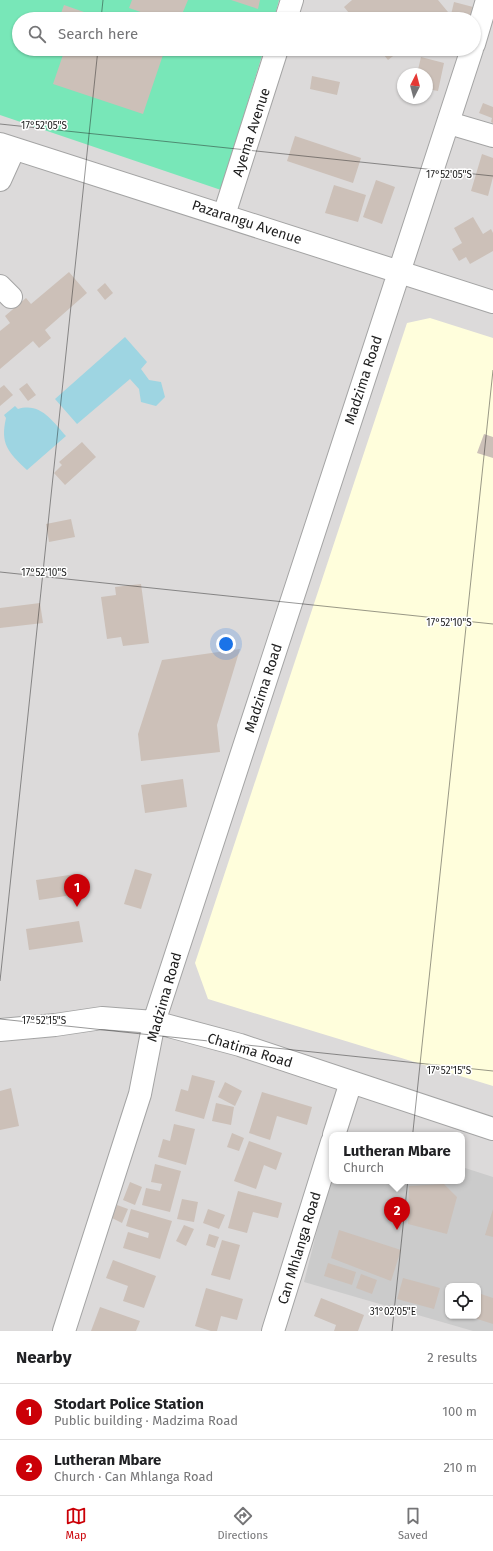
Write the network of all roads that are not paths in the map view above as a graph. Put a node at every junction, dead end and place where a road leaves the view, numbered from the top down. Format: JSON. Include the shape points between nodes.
{"nodes":[{"id":1,"x":292,"y":0,"type":"edge"},
{"id":2,"x":488,"y":0,"type":"edge"},
{"id":3,"x":288,"y":12,"type":"edge"},
{"id":4,"x":481,"y":22,"type":"edge"},
{"id":5,"x":275,"y":56,"type":"edge"},
{"id":6,"x":470,"y":56,"type":"edge"},
{"id":7,"x":449,"y":123,"type":"junction"},
{"id":8,"x":493,"y":136,"type":"edge"},
{"id":9,"x":7,"y":146,"type":"edge"},
{"id":10,"x":0,"y":180,"type":"edge"},
{"id":11,"x":224,"y":215,"type":"junction"},
{"id":12,"x":399,"y":272,"type":"junction"},
{"id":13,"x":493,"y":302,"type":"edge"},
{"id":14,"x":154,"y":1022,"type":"junction"},
{"id":15,"x":0,"y":1030,"type":"edge"},
{"id":16,"x":351,"y":1082,"type":"junction"},
{"id":17,"x":493,"y":1129,"type":"edge"},
{"id":18,"x":335,"y":1132,"type":"edge"},
{"id":19,"x":329,"y":1152,"type":"edge"},
{"id":20,"x":64,"y":1331,"type":"edge"},
{"id":21,"x":273,"y":1331,"type":"edge"}],
"edges":[{"from":1,"to":3,"type":"street"},
{"from":2,"to":4,"type":"street"},
{"from":5,"to":11,"type":"street","name":"Ayema Avenue"},
{"from":6,"to":7,"type":"street","name":"Madzima Road"},
{"from":7,"to":8,"type":"street"},
{"from":7,"to":12,"type":"street","name":"Madzima Road"},
{"from":9,"to":10,"type":"street"},
{"from":9,"to":11,"type":"street","name":"Pazarangu Avenue"},
{"from":11,"to":12,"type":"street","name":"Pazarangu Avenue"},
{"from":12,"to":13,"type":"street","name":"Pazarangu Avenue"},
{"from":12,"to":14,"type":"street","name":"Madzima Road"},
{"from":14,"to":15,"type":"street","name":"Chatima Road","via":[[102,1018]]},
{"from":14,"to":16,"type":"street","name":"Chatima Road","via":[[240,1045]]},
{"from":14,"to":20,"type":"street","name":"Madzima Road","via":[[140,1094]]},
{"from":16,"to":17,"type":"street","name":"Chatima Road"},
{"from":16,"to":18,"type":"street"},
{"from":19,"to":21,"type":"street","name":"Can Mhlanga Road"}]}
